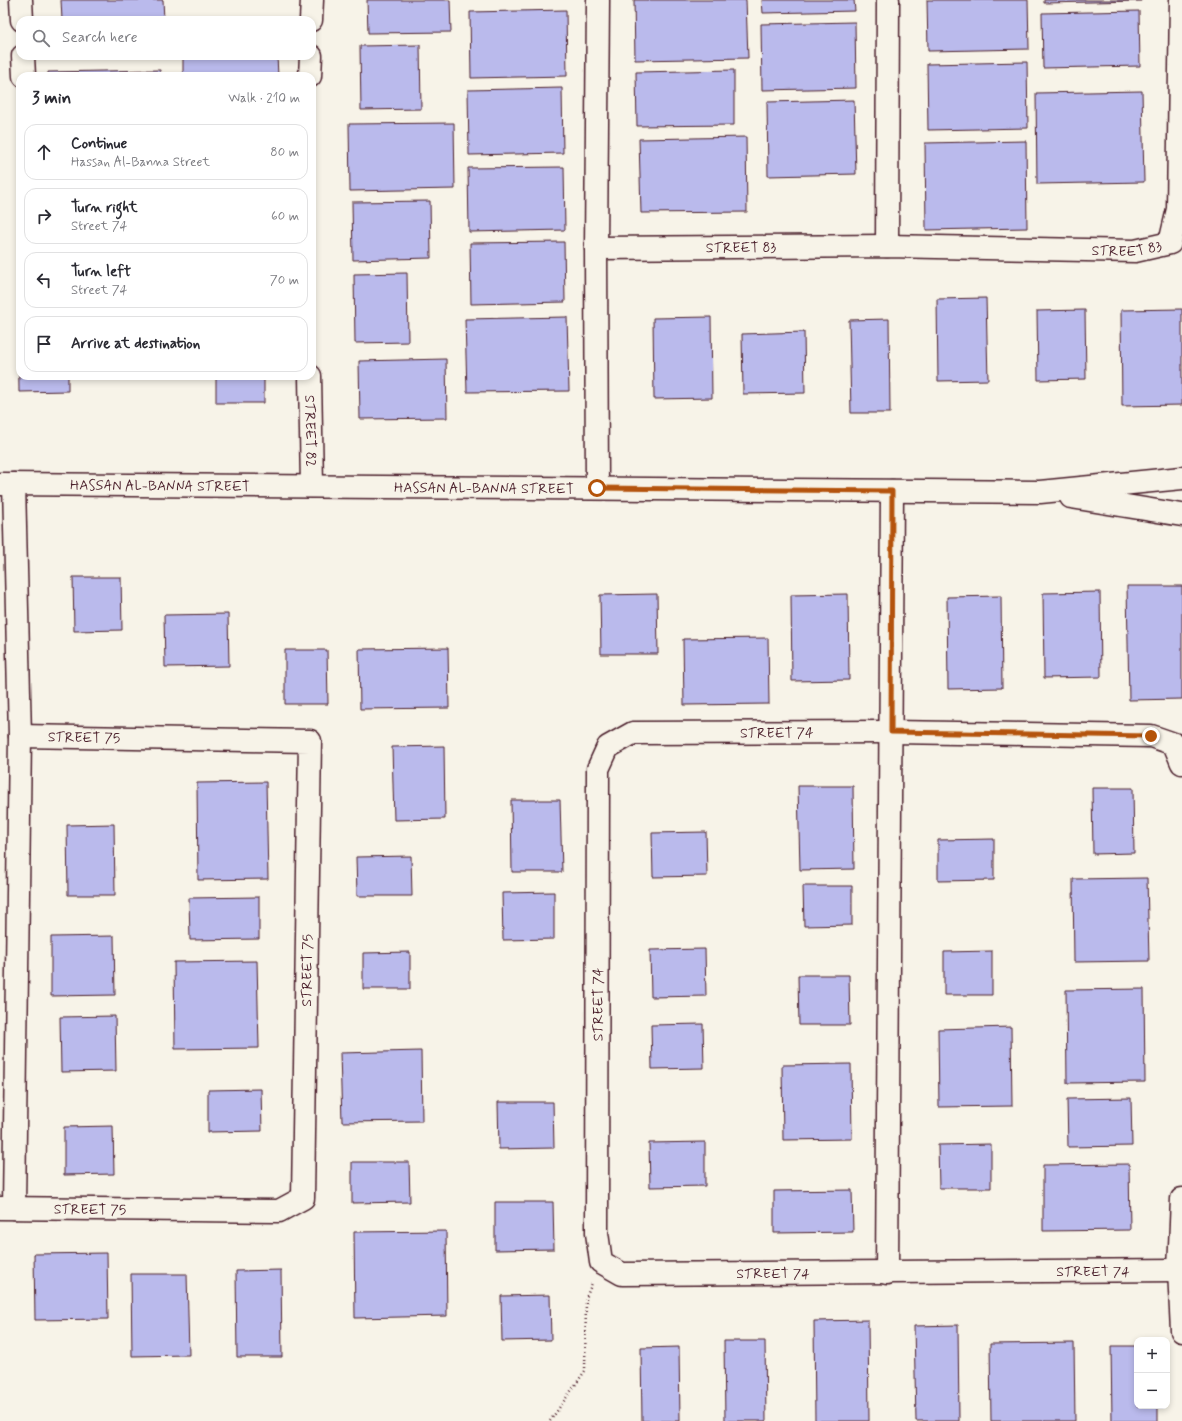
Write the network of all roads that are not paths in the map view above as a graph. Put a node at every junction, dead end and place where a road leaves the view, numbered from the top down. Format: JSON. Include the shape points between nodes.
{"nodes":[{"id":1,"x":21,"y":0,"type":"edge"},
{"id":2,"x":312,"y":0,"type":"edge"},
{"id":3,"x":598,"y":0,"type":"edge"},
{"id":4,"x":888,"y":0,"type":"edge"},
{"id":5,"x":1180,"y":0,"type":"edge"},
{"id":6,"x":22,"y":16,"type":"edge"},
{"id":7,"x":311,"y":16,"type":"edge"},
{"id":8,"x":23,"y":60,"type":"edge"},
{"id":9,"x":311,"y":60,"type":"edge"},
{"id":10,"x":24,"y":72,"type":"edge"},
{"id":11,"x":310,"y":72,"type":"edge"},
{"id":12,"x":887,"y":246,"type":"junction"},
{"id":13,"x":596,"y":248,"type":"junction"},
{"id":14,"x":310,"y":380,"type":"edge"},
{"id":15,"x":1182,"y":478,"type":"edge"},
{"id":16,"x":7,"y":484,"type":"edge"},
{"id":17,"x":312,"y":486,"type":"junction"},
{"id":18,"x":597,"y":488,"type":"junction"},
{"id":19,"x":892,"y":491,"type":"junction"},
{"id":20,"x":1040,"y":492,"type":"junction"},
{"id":21,"x":1182,"y":515,"type":"edge"},
{"id":22,"x":891,"y":732,"type":"junction"},
{"id":23,"x":20,"y":736,"type":"junction"},
{"id":24,"x":1182,"y":763,"type":"edge"},
{"id":25,"x":1182,"y":1199,"type":"edge"},
{"id":26,"x":7,"y":1208,"type":"edge"},
{"id":27,"x":1179,"y":1270,"type":"junction"},
{"id":28,"x":887,"y":1273,"type":"junction"},
{"id":29,"x":1182,"y":1331,"type":"edge"}],
"edges":[{"from":1,"to":6,"type":"street"},
{"from":2,"to":7,"type":"street"},
{"from":3,"to":13,"type":"street"},
{"from":4,"to":12,"type":"street"},
{"from":5,"to":12,"type":"street","name":"STREET 83","via":[[1178,209],[1170,243],[1135,251]]},
{"from":8,"to":10,"type":"street"},
{"from":9,"to":11,"type":"street"},
{"from":12,"to":13,"type":"street","name":"STREET 83"},
{"from":13,"to":18,"type":"street"},
{"from":14,"to":17,"type":"street","name":"STREET 82"},
{"from":15,"to":20,"type":"street","name":"HASSAN AL-BANNA STREET"},
{"from":16,"to":17,"type":"street","name":"HASSAN AL-BANNA STREET"},
{"from":16,"to":23,"type":"street","name":"STREET 75"},
{"from":17,"to":18,"type":"street","name":"HASSAN AL-BANNA STREET"},
{"from":18,"to":19,"type":"street","name":"HASSAN AL-BANNA STREET"},
{"from":19,"to":20,"type":"street","name":"HASSAN AL-BANNA STREET"},
{"from":19,"to":22,"type":"street"},
{"from":20,"to":21,"type":"street","name":"HASSAN AL-BANNA STREET"},
{"from":22,"to":24,"type":"street","name":"STREET 74","via":[[1151,736],[1174,744]]},
{"from":22,"to":28,"type":"street"},
{"from":22,"to":28,"type":"street","name":"STREET 74","via":[[633,733],[608,747],[598,769],[596,1233],[601,1262],[622,1274]]},
{"from":23,"to":26,"type":"street","name":"STREET 75"},
{"from":23,"to":26,"type":"street","name":"STREET 75","via":[[310,740],[302,1198],[279,1211]]},
{"from":25,"to":27,"type":"street"},
{"from":27,"to":28,"type":"street","name":"STREET 74"},
{"from":27,"to":29,"type":"street"}]}
